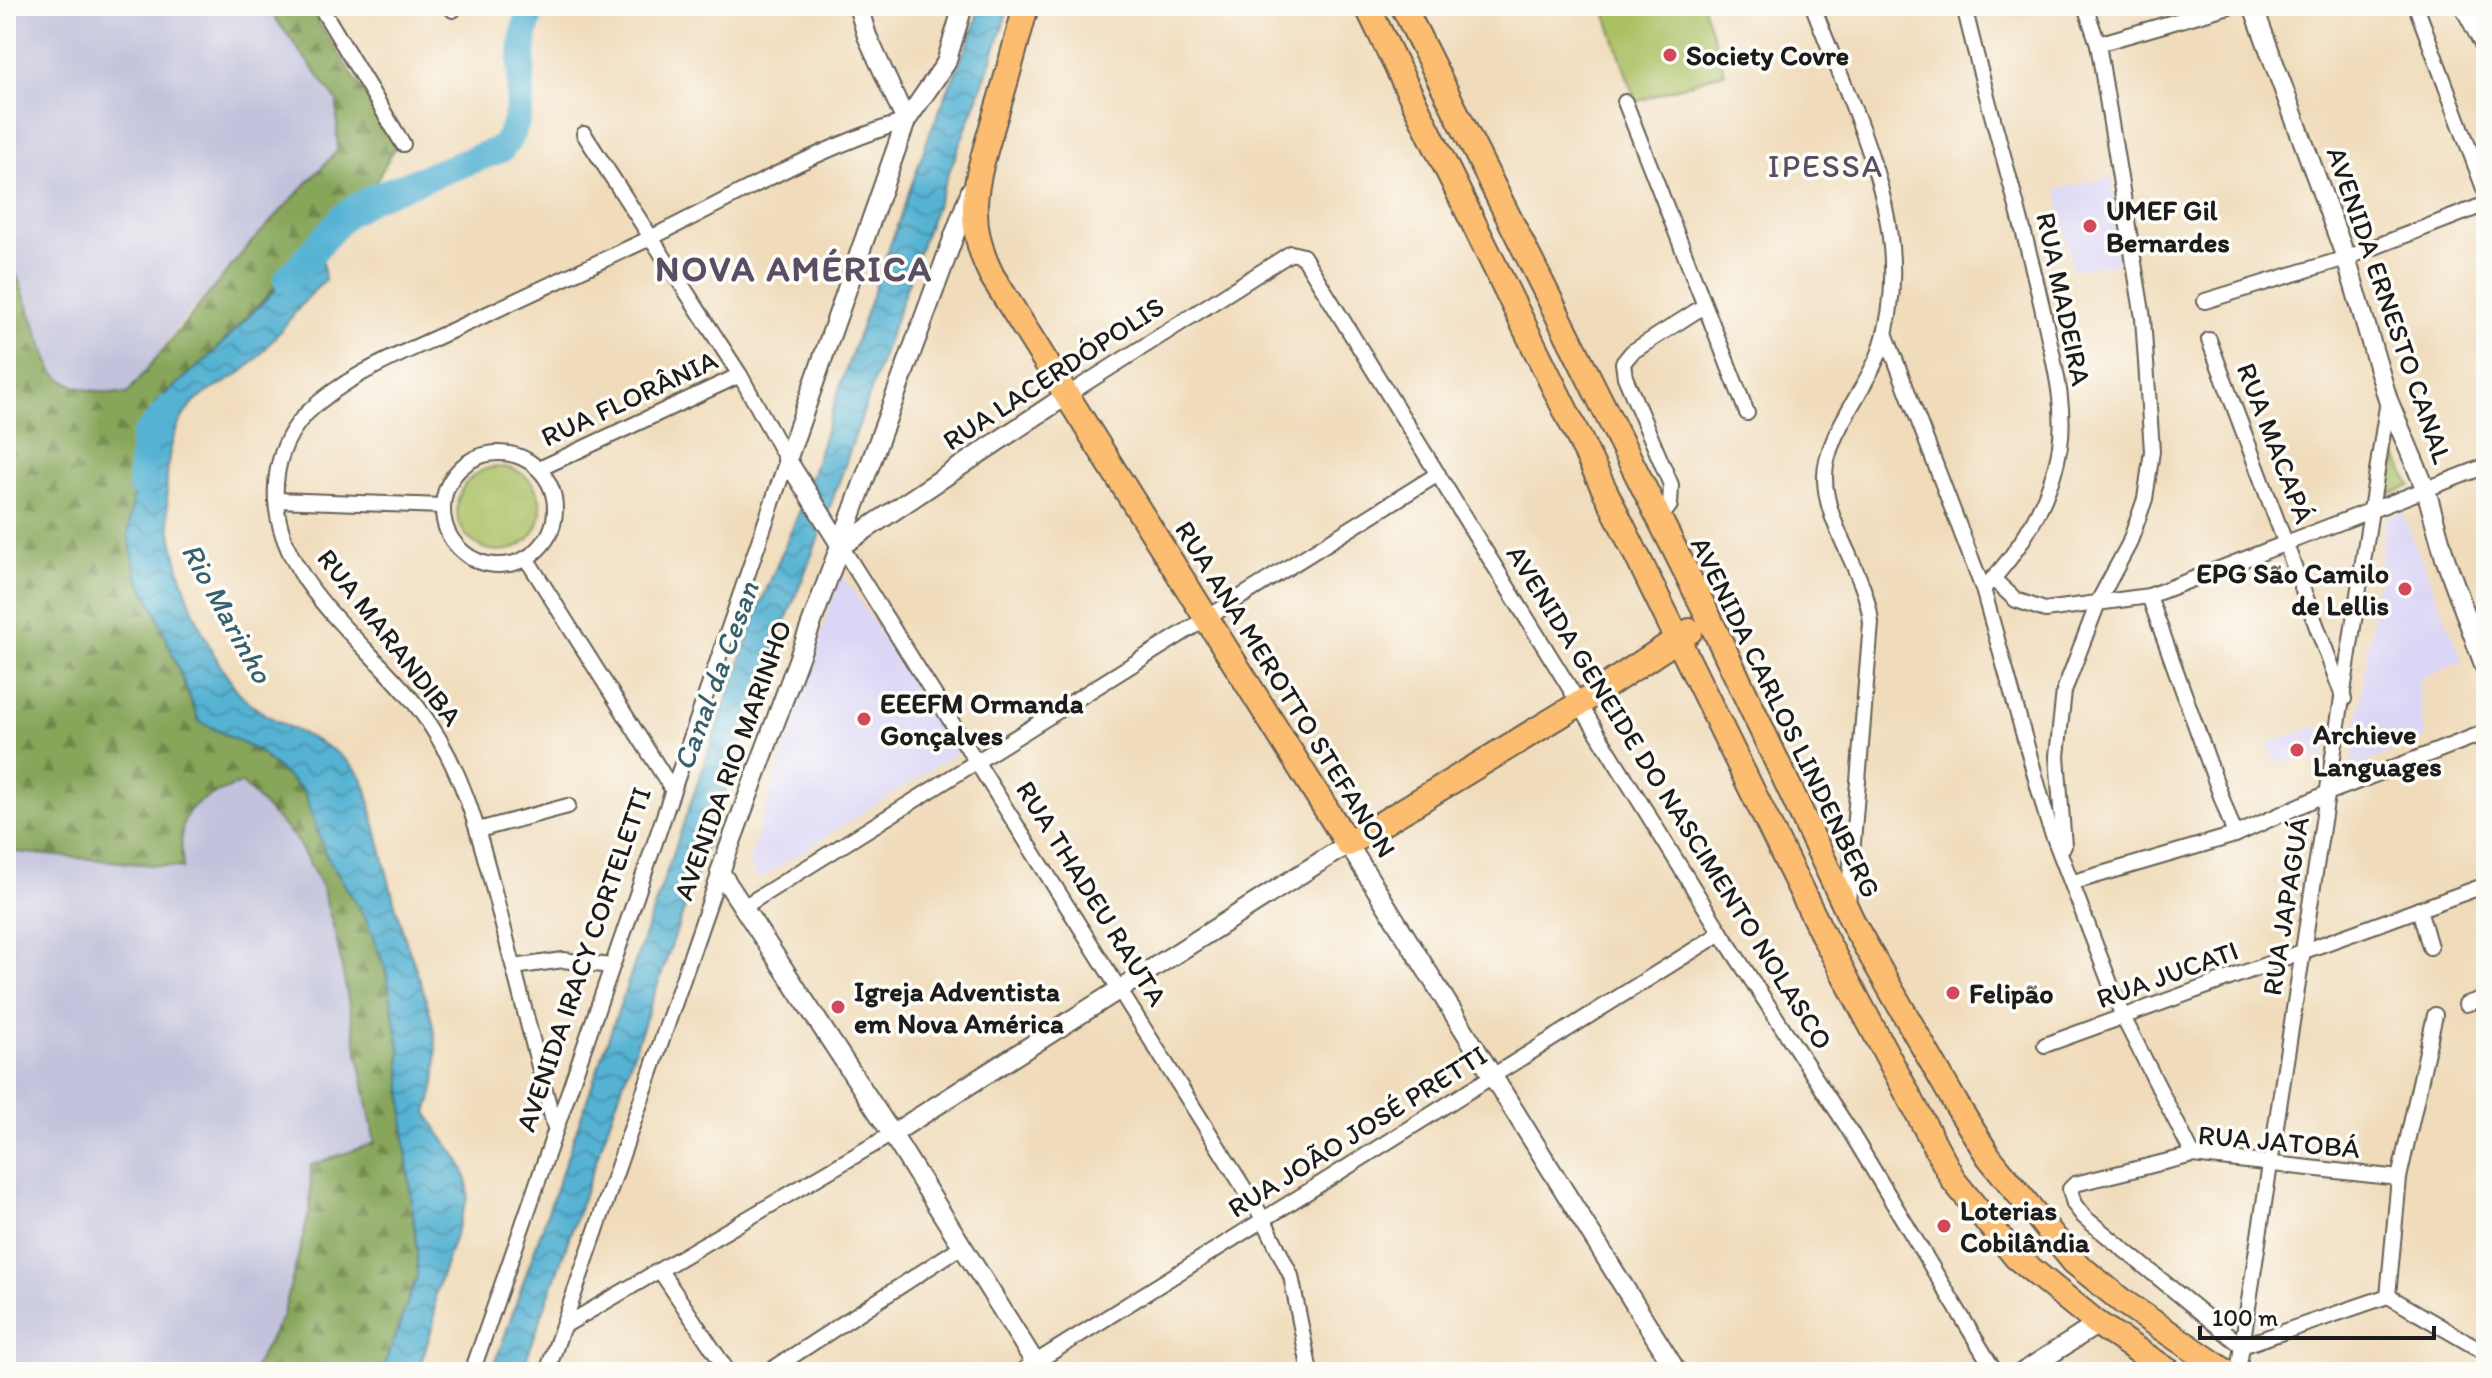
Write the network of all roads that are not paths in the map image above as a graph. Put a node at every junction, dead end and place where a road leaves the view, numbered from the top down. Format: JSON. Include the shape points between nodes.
{"nodes":[{"id":1,"x":320,"y":6,"type":"edge"},
{"id":2,"x":858,"y":6,"type":"edge"},
{"id":3,"x":963,"y":6,"type":"edge"},
{"id":4,"x":1026,"y":6,"type":"edge"},
{"id":5,"x":1367,"y":6,"type":"edge"},
{"id":6,"x":1403,"y":6,"type":"edge"},
{"id":7,"x":1813,"y":6,"type":"edge"},
{"id":8,"x":1964,"y":6,"type":"edge"},
{"id":9,"x":2085,"y":6,"type":"edge"},
{"id":10,"x":2229,"y":6,"type":"edge"},
{"id":11,"x":2253,"y":6,"type":"edge"},
{"id":12,"x":2416,"y":6,"type":"edge"},
{"id":13,"x":2464,"y":6,"type":"edge"},
{"id":14,"x":2098,"y":44,"type":"junction"},
{"id":15,"x":2486,"y":48,"type":"edge"},
{"id":16,"x":893,"y":92,"type":"junction"},
{"id":17,"x":929,"y":93,"type":"junction"},
{"id":18,"x":1625,"y":102,"type":"dead end"},
{"id":19,"x":906,"y":121,"type":"junction"},
{"id":20,"x":584,"y":134,"type":"dead end"},
{"id":21,"x":403,"y":144,"type":"dead end"},
{"id":22,"x":978,"y":171,"type":"junction"},
{"id":23,"x":2486,"y":194,"type":"edge"},
{"id":24,"x":2486,"y":204,"type":"edge"},
{"id":25,"x":651,"y":238,"type":"junction"},
{"id":26,"x":1297,"y":253,"type":"joint"},
{"id":27,"x":2346,"y":258,"type":"junction"},
{"id":28,"x":2205,"y":301,"type":"dead end"},
{"id":29,"x":1704,"y":306,"type":"junction"},
{"id":30,"x":1885,"y":333,"type":"junction"},
{"id":31,"x":2209,"y":340,"type":"dead end"},
{"id":32,"x":740,"y":375,"type":"junction"},
{"id":33,"x":1067,"y":395,"type":"junction"},
{"id":34,"x":2388,"y":400,"type":"junction"},
{"id":35,"x":1747,"y":413,"type":"dead end"},
{"id":36,"x":787,"y":460,"type":"junction"},
{"id":37,"x":2486,"y":466,"type":"edge"},
{"id":38,"x":539,"y":469,"type":"junction"},
{"id":39,"x":1438,"y":474,"type":"junction"},
{"id":40,"x":2426,"y":490,"type":"junction"},
{"id":41,"x":276,"y":500,"type":"junction"},
{"id":42,"x":443,"y":506,"type":"junction"},
{"id":43,"x":2374,"y":508,"type":"junction"},
{"id":44,"x":1658,"y":522,"type":"junction"},
{"id":45,"x":2286,"y":545,"type":"junction"},
{"id":46,"x":841,"y":546,"type":"junction"},
{"id":47,"x":526,"y":558,"type":"junction"},
{"id":48,"x":1988,"y":584,"type":"junction"},
{"id":49,"x":2149,"y":596,"type":"junction"},
{"id":50,"x":2099,"y":600,"type":"junction"},
{"id":51,"x":1206,"y":618,"type":"junction"},
{"id":52,"x":1710,"y":620,"type":"junction"},
{"id":53,"x":1678,"y":638,"type":"junction"},
{"id":54,"x":2486,"y":670,"type":"edge"},
{"id":55,"x":2344,"y":700,"type":"junction"},
{"id":56,"x":1579,"y":704,"type":"junction"},
{"id":57,"x":2486,"y":732,"type":"edge"},
{"id":58,"x":977,"y":762,"type":"junction"},
{"id":59,"x":672,"y":789,"type":"junction"},
{"id":60,"x":2330,"y":792,"type":"junction"},
{"id":61,"x":568,"y":806,"type":"dead end"},
{"id":62,"x":478,"y":830,"type":"junction"},
{"id":63,"x":2235,"y":835,"type":"junction"},
{"id":64,"x":1348,"y":844,"type":"junction"},
{"id":65,"x":2064,"y":859,"type":"junction"},
{"id":66,"x":720,"y":872,"type":"junction"},
{"id":67,"x":2074,"y":882,"type":"junction"},
{"id":68,"x":2486,"y":885,"type":"edge"},
{"id":69,"x":745,"y":906,"type":"junction"},
{"id":70,"x":2419,"y":909,"type":"junction"},
{"id":71,"x":1847,"y":911,"type":"junction"},
{"id":72,"x":1721,"y":933,"type":"junction"},
{"id":73,"x":2430,"y":947,"type":"dead end"},
{"id":74,"x":2305,"y":951,"type":"junction"},
{"id":75,"x":611,"y":966,"type":"junction"},
{"id":76,"x":514,"y":967,"type":"junction"},
{"id":77,"x":1119,"y":989,"type":"junction"},
{"id":78,"x":2486,"y":998,"type":"edge"},
{"id":79,"x":2466,"y":1004,"type":"dead end"},
{"id":80,"x":2435,"y":1015,"type":"dead end"},
{"id":81,"x":2123,"y":1017,"type":"junction"},
{"id":82,"x":2045,"y":1045,"type":"dead end"},
{"id":83,"x":1494,"y":1077,"type":"junction"},
{"id":84,"x":554,"y":1125,"type":"junction"},
{"id":85,"x":892,"y":1134,"type":"junction"},
{"id":86,"x":2193,"y":1155,"type":"junction"},
{"id":87,"x":2271,"y":1164,"type":"junction"},
{"id":88,"x":2399,"y":1178,"type":"junction"},
{"id":89,"x":1264,"y":1220,"type":"junction"},
{"id":90,"x":962,"y":1246,"type":"junction"},
{"id":91,"x":661,"y":1272,"type":"junction"},
{"id":92,"x":2388,"y":1296,"type":"junction"},
{"id":93,"x":2098,"y":1324,"type":"junction"},
{"id":94,"x":564,"y":1326,"type":"junction"},
{"id":95,"x":2242,"y":1346,"type":"junction"},
{"id":96,"x":2486,"y":1353,"type":"edge"},
{"id":97,"x":1032,"y":1369,"type":"edge"},
{"id":98,"x":728,"y":1371,"type":"edge"},
{"id":99,"x":472,"y":1372,"type":"edge"},
{"id":100,"x":547,"y":1372,"type":"edge"},
{"id":101,"x":768,"y":1372,"type":"edge"},
{"id":102,"x":1310,"y":1372,"type":"edge"},
{"id":103,"x":1677,"y":1372,"type":"edge"},
{"id":104,"x":1995,"y":1372,"type":"edge"},
{"id":105,"x":2023,"y":1372,"type":"edge"},
{"id":106,"x":2170,"y":1372,"type":"edge"},
{"id":107,"x":2226,"y":1372,"type":"edge"},
{"id":108,"x":2238,"y":1372,"type":"edge"}],
"edges":[{"from":1,"to":21,"type":"street"},
{"from":2,"to":16,"type":"street"},
{"from":3,"to":17,"type":"street","name":"AVENIDA IRACY CORTELETTI","via":[[956,39]]},
{"from":4,"to":22,"type":"main road","name":"RUA ANA MEROTTO STEFANON"},
{"from":5,"to":53,"type":"main road"},
{"from":6,"to":44,"type":"main road","name":"AVENIDA CARLOS LINDENBERG"},
{"from":7,"to":30,"type":"street","via":[[1887,208],[1894,266]]},
{"from":8,"to":48,"type":"street","name":"RUA MADEIRA","via":[[2030,249],[2060,395],[2061,444],[2052,482],[2031,525]]},
{"from":9,"to":14,"type":"street"},
{"from":10,"to":14,"type":"street"},
{"from":11,"to":27,"type":"street","name":"AVENIDA ERNESTO CANAL"},
{"from":12,"to":23,"type":"street"},
{"from":13,"to":15,"type":"street"},
{"from":14,"to":50,"type":"street","via":[[2143,318],[2152,451],[2145,499],[2129,544]]},
{"from":16,"to":17,"type":"street"},
{"from":16,"to":19,"type":"street"},
{"from":17,"to":19,"type":"street","name":"AVENIDA IRACY CORTELETTI"},
{"from":18,"to":29,"type":"street"},
{"from":19,"to":25,"type":"street","name":"RUA MARANDIBA","via":[[834,147]]},
{"from":19,"to":36,"type":"street","name":"AVENIDA IRACY CORTELETTI"},
{"from":20,"to":25,"type":"street","name":"RUA THADEU RAUTA"},
{"from":22,"to":33,"type":"main road","name":"RUA ANA MEROTTO STEFANON","via":[[974,219],[987,265]]},
{"from":22,"to":46,"type":"street","name":"AVENIDA RIO MARINHO"},
{"from":24,"to":27,"type":"street"},
{"from":25,"to":32,"type":"street","name":"RUA THADEU RAUTA"},
{"from":25,"to":41,"type":"street","name":"RUA MARANDIBA","via":[[384,362],[333,391],[293,430],[278,468]]},
{"from":26,"to":33,"type":"street","name":"RUA LACERDÓPOLIS"},
{"from":26,"to":39,"type":"street","name":"AVENIDA GENEIDE DO NASCIMENTO NOLASCO"},
{"from":27,"to":28,"type":"street"},
{"from":27,"to":34,"type":"street","name":"AVENIDA ERNESTO CANAL"},
{"from":29,"to":35,"type":"street"},
{"from":29,"to":44,"type":"street","via":[[1623,363],[1671,485],[1670,505]]},
{"from":30,"to":48,"type":"street"},
{"from":30,"to":71,"type":"street","via":[[1829,452],[1825,476],[1828,500],[1865,592],[1871,623]]},
{"from":31,"to":45,"type":"street","name":"RUA MACAPÁ"},
{"from":32,"to":36,"type":"street","name":"RUA THADEU RAUTA"},
{"from":32,"to":38,"type":"street","name":"RUA FLORÂNIA"},
{"from":33,"to":46,"type":"street","name":"RUA LACERDÓPOLIS"},
{"from":33,"to":51,"type":"main road","name":"RUA ANA MEROTTO STEFANON"},
{"from":34,"to":40,"type":"street","name":"AVENIDA ERNESTO CANAL"},
{"from":34,"to":43,"type":"street","name":"RUA JAPAGUÁ"},
{"from":36,"to":46,"type":"street","name":"RUA THADEU RAUTA"},
{"from":36,"to":59,"type":"street","name":"AVENIDA IRACY CORTELETTI"},
{"from":37,"to":40,"type":"street"},
{"from":38,"to":42,"type":"street","via":[[511,454],[479,456],[453,476]]},
{"from":38,"to":47,"type":"street","via":[[554,495],[554,524],[538,550]]},
{"from":39,"to":51,"type":"street"},
{"from":39,"to":56,"type":"street","name":"AVENIDA GENEIDE DO NASCIMENTO NOLASCO"},
{"from":40,"to":43,"type":"street"},
{"from":40,"to":54,"type":"street","name":"AVENIDA ERNESTO CANAL"},
{"from":41,"to":42,"type":"street"},
{"from":41,"to":62,"type":"street","name":"RUA MARANDIBA","via":[[287,546],[305,576],[438,735],[458,772]]},
{"from":42,"to":47,"type":"street","via":[[451,538],[469,556],[493,565]]},
{"from":43,"to":45,"type":"street"},
{"from":43,"to":55,"type":"street","name":"RUA JAPAGUÁ"},
{"from":44,"to":52,"type":"main road","name":"AVENIDA CARLOS LINDENBERG"},
{"from":45,"to":49,"type":"street"},
{"from":45,"to":55,"type":"street","name":"RUA MACAPÁ"},
{"from":46,"to":58,"type":"street","name":"RUA THADEU RAUTA"},
{"from":46,"to":66,"type":"street","name":"AVENIDA RIO MARINHO"},
{"from":47,"to":59,"type":"street"},
{"from":48,"to":50,"type":"street","via":[[2045,610]]},
{"from":48,"to":65,"type":"street","via":[[2048,822]]},
{"from":49,"to":50,"type":"street"},
{"from":49,"to":63,"type":"street"},
{"from":50,"to":65,"type":"street","via":[[2064,691],[2058,723]]},
{"from":51,"to":58,"type":"street"},
{"from":51,"to":64,"type":"main road","name":"RUA ANA MEROTTO STEFANON"},
{"from":52,"to":53,"type":"main road"},
{"from":52,"to":71,"type":"main road","name":"AVENIDA CARLOS LINDENBERG"},
{"from":53,"to":56,"type":"main road"},
{"from":53,"to":93,"type":"main road","via":[[1823,935],[1954,1181],[2016,1257]]},
{"from":55,"to":60,"type":"street","name":"RUA JAPAGUÁ"},
{"from":56,"to":64,"type":"main road"},
{"from":56,"to":72,"type":"street","name":"AVENIDA GENEIDE DO NASCIMENTO NOLASCO"},
{"from":57,"to":60,"type":"street"},
{"from":58,"to":69,"type":"street"},
{"from":58,"to":77,"type":"street","name":"RUA THADEU RAUTA"},
{"from":59,"to":75,"type":"street","name":"AVENIDA IRACY CORTELETTI"},
{"from":60,"to":63,"type":"street"},
{"from":60,"to":74,"type":"street","name":"RUA JAPAGUÁ"},
{"from":61,"to":62,"type":"street"},
{"from":62,"to":76,"type":"street","name":"RUA MARANDIBA"},
{"from":63,"to":67,"type":"street"},
{"from":64,"to":77,"type":"street"},
{"from":64,"to":83,"type":"street","name":"RUA ANA MEROTTO STEFANON"},
{"from":65,"to":67,"type":"street"},
{"from":66,"to":69,"type":"street"},
{"from":66,"to":94,"type":"street","name":"AVENIDA RIO MARINHO"},
{"from":67,"to":81,"type":"street"},
{"from":68,"to":70,"type":"street","name":"RUA JUCATI"},
{"from":69,"to":85,"type":"street"},
{"from":70,"to":73,"type":"street"},
{"from":70,"to":74,"type":"street","name":"RUA JUCATI"},
{"from":71,"to":107,"type":"main road","name":"AVENIDA CARLOS LINDENBERG","via":[[1956,1104],[2028,1208],[2074,1262]]},
{"from":72,"to":83,"type":"street","name":"RUA JOÃO JOSÉ PRETTI"},
{"from":72,"to":104,"type":"street","name":"AVENIDA GENEIDE DO NASCIMENTO NOLASCO","via":[[1848,1128]]},
{"from":74,"to":81,"type":"street","name":"RUA JUCATI"},
{"from":74,"to":87,"type":"street","name":"RUA JAPAGUÁ"},
{"from":75,"to":76,"type":"street","via":[[563,960]]},
{"from":75,"to":84,"type":"street","name":"AVENIDA IRACY CORTELETTI"},
{"from":76,"to":84,"type":"street","name":"RUA MARANDIBA"},
{"from":77,"to":85,"type":"street"},
{"from":77,"to":89,"type":"street","name":"RUA THADEU RAUTA"},
{"from":78,"to":79,"type":"street"},
{"from":80,"to":88,"type":"street"},
{"from":81,"to":82,"type":"street","name":"RUA JUCATI"},
{"from":81,"to":86,"type":"street"},
{"from":83,"to":89,"type":"street","name":"RUA JOÃO JOSÉ PRETTI"},
{"from":83,"to":103,"type":"street","name":"RUA ANA MEROTTO STEFANON"},
{"from":84,"to":99,"type":"street","name":"AVENIDA IRACY CORTELETTI"},
{"from":85,"to":90,"type":"street"},
{"from":85,"to":91,"type":"street"},
{"from":86,"to":87,"type":"street","name":"RUA JATOBÁ"},
{"from":86,"to":95,"type":"street","name":"RUA JATOBÁ","via":[[2070,1189],[2084,1217]]},
{"from":87,"to":88,"type":"street","name":"RUA JATOBÁ"},
{"from":87,"to":95,"type":"street","name":"RUA JAPAGUÁ"},
{"from":88,"to":92,"type":"street"},
{"from":89,"to":97,"type":"street","name":"RUA JOÃO JOSÉ PRETTI"},
{"from":89,"to":102,"type":"street","name":"RUA THADEU RAUTA","via":[[1288,1268]]},
{"from":90,"to":97,"type":"street"},
{"from":90,"to":101,"type":"street"},
{"from":91,"to":94,"type":"street"},
{"from":91,"to":98,"type":"street"},
{"from":92,"to":95,"type":"street"},
{"from":92,"to":96,"type":"street"},
{"from":93,"to":105,"type":"street"},
{"from":93,"to":106,"type":"main road"},
{"from":94,"to":100,"type":"street","name":"AVENIDA RIO MARINHO"},
{"from":95,"to":108,"type":"street","name":"RUA JAPAGUÁ"}]}
